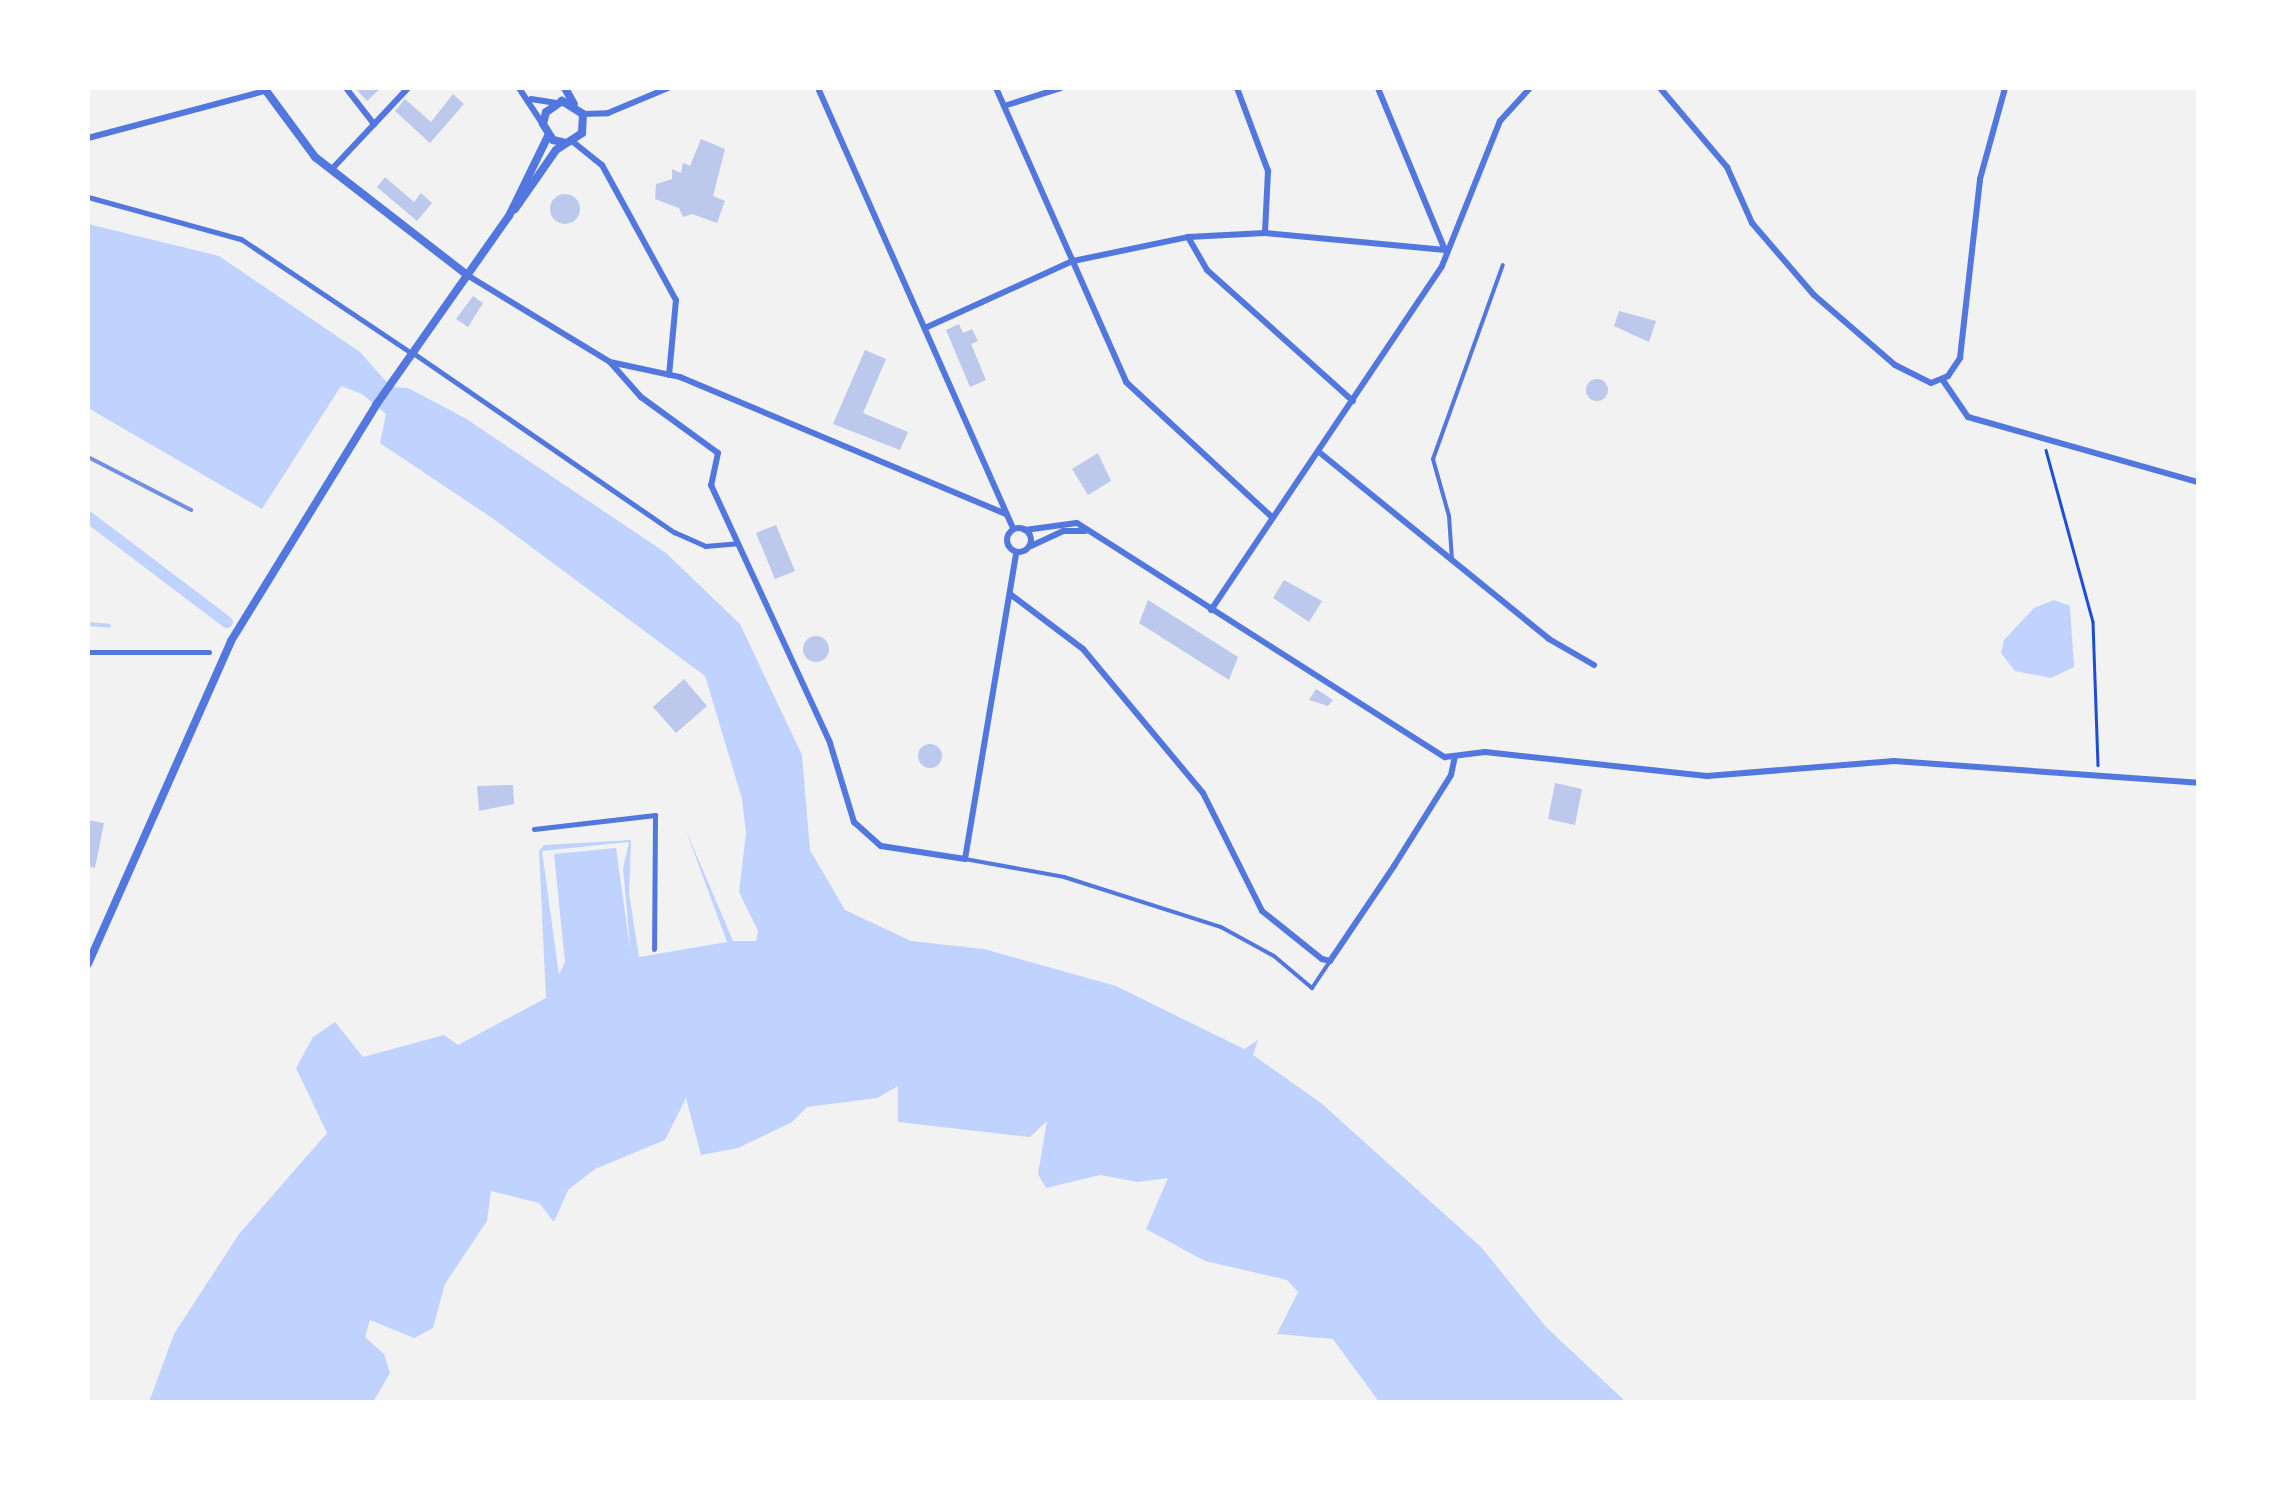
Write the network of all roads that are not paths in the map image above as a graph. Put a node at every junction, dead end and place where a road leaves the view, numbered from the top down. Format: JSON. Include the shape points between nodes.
{"nodes":[{"id":1,"x":346,"y":88,"type":"edge"},
{"id":2,"x":408,"y":88,"type":"edge"},
{"id":3,"x":519,"y":88,"type":"edge"},
{"id":4,"x":564,"y":88,"type":"edge"},
{"id":5,"x":668,"y":88,"type":"edge"},
{"id":6,"x":818,"y":88,"type":"edge"},
{"id":7,"x":996,"y":88,"type":"edge"},
{"id":8,"x":1061,"y":88,"type":"edge"},
{"id":9,"x":1237,"y":88,"type":"edge"},
{"id":10,"x":1378,"y":88,"type":"edge"},
{"id":11,"x":1530,"y":88,"type":"edge"},
{"id":12,"x":1660,"y":88,"type":"edge"},
{"id":13,"x":2004,"y":88,"type":"edge"},
{"id":14,"x":264,"y":89,"type":"edge"},
{"id":15,"x":530,"y":99,"type":"junction"},
{"id":16,"x":555,"y":103,"type":"junction"},
{"id":17,"x":574,"y":104,"type":"junction"},
{"id":18,"x":1004,"y":106,"type":"junction"},
{"id":19,"x":583,"y":114,"type":"junction"},
{"id":20,"x":374,"y":124,"type":"junction"},
{"id":21,"x":543,"y":124,"type":"junction"},
{"id":22,"x":548,"y":136,"type":"junction"},
{"id":23,"x":88,"y":138,"type":"edge"},
{"id":24,"x":569,"y":142,"type":"junction"},
{"id":25,"x":331,"y":170,"type":"junction"},
{"id":26,"x":88,"y":197,"type":"edge"},
{"id":27,"x":509,"y":216,"type":"junction"},
{"id":28,"x":1265,"y":233,"type":"junction"},
{"id":29,"x":1188,"y":237,"type":"junction"},
{"id":30,"x":1445,"y":250,"type":"junction"},
{"id":31,"x":1073,"y":261,"type":"junction"},
{"id":32,"x":1503,"y":265,"type":"dead end"},
{"id":33,"x":467,"y":275,"type":"junction"},
{"id":34,"x":925,"y":328,"type":"junction"},
{"id":35,"x":407,"y":350,"type":"dead end"},
{"id":36,"x":416,"y":355,"type":"dead end"},
{"id":37,"x":610,"y":362,"type":"junction"},
{"id":38,"x":669,"y":375,"type":"junction"},
{"id":39,"x":1942,"y":380,"type":"junction"},
{"id":40,"x":1353,"y":401,"type":"junction"},
{"id":41,"x":1319,"y":452,"type":"junction"},
{"id":42,"x":2198,"y":482,"type":"edge"},
{"id":43,"x":1006,"y":514,"type":"junction"},
{"id":44,"x":1273,"y":518,"type":"junction"},
{"id":45,"x":1013,"y":529,"type":"junction"},
{"id":46,"x":1025,"y":530,"type":"junction"},
{"id":47,"x":1086,"y":532,"type":"junction"},
{"id":48,"x":738,"y":543,"type":"junction"},
{"id":49,"x":1030,"y":547,"type":"junction"},
{"id":50,"x":1016,"y":553,"type":"junction"},
{"id":51,"x":1452,"y":560,"type":"junction"},
{"id":52,"x":1009,"y":594,"type":"junction"},
{"id":53,"x":1210,"y":610,"type":"junction"},
{"id":54,"x":88,"y":652,"type":"edge"},
{"id":55,"x":209,"y":652,"type":"dead end"},
{"id":56,"x":1594,"y":665,"type":"dead end"},
{"id":57,"x":1455,"y":756,"type":"junction"},
{"id":58,"x":2198,"y":783,"type":"edge"},
{"id":59,"x":534,"y":829,"type":"dead end"},
{"id":60,"x":965,"y":859,"type":"junction"},
{"id":61,"x":654,"y":949,"type":"dead end"},
{"id":62,"x":1330,"y":961,"type":"junction"},
{"id":63,"x":88,"y":964,"type":"edge"}],
"edges":[{"from":1,"to":20,"type":"street"},
{"from":2,"to":20,"type":"street"},
{"from":3,"to":15,"type":"street"},
{"from":4,"to":17,"type":"street"},
{"from":5,"to":19,"type":"street","via":[[608,113]]},
{"from":6,"to":34,"type":"street"},
{"from":7,"to":18,"type":"street"},
{"from":8,"to":18,"type":"street"},
{"from":9,"to":28,"type":"street","via":[[1268,171]]},
{"from":10,"to":30,"type":"street"},
{"from":11,"to":30,"type":"street","via":[[1500,121]]},
{"from":12,"to":39,"type":"street","via":[[1720,158],[1752,223],[1814,295],[1906,373],[1925,382]]},
{"from":13,"to":39,"type":"street","via":[[1982,168],[1960,358]]},
{"from":14,"to":23,"type":"street"},
{"from":14,"to":25,"type":"street"},
{"from":15,"to":16,"type":"street"},
{"from":15,"to":21,"type":"street"},
{"from":16,"to":17,"type":"street"},
{"from":16,"to":21,"type":"street"},
{"from":17,"to":19,"type":"street"},
{"from":18,"to":31,"type":"street"},
{"from":19,"to":24,"type":"street","via":[[584,126]]},
{"from":20,"to":25,"type":"street"},
{"from":21,"to":22,"type":"street"},
{"from":22,"to":24,"type":"street"},
{"from":22,"to":27,"type":"street"},
{"from":24,"to":27,"type":"street"},
{"from":24,"to":38,"type":"street","via":[[602,165],[676,300]]},
{"from":25,"to":33,"type":"street"},
{"from":26,"to":35,"type":"street","via":[[241,239]]},
{"from":27,"to":33,"type":"street"},
{"from":28,"to":29,"type":"street"},
{"from":28,"to":30,"type":"street"},
{"from":29,"to":31,"type":"street"},
{"from":29,"to":40,"type":"street","via":[[1206,270]]},
{"from":30,"to":40,"type":"street","via":[[1442,266]]},
{"from":31,"to":34,"type":"street"},
{"from":31,"to":44,"type":"street","via":[[1126,382]]},
{"from":32,"to":51,"type":"lane","via":[[1433,459]]},
{"from":33,"to":37,"type":"street"},
{"from":33,"to":63,"type":"street","via":[[376,405],[230,641]]},
{"from":34,"to":43,"type":"street"},
{"from":36,"to":48,"type":"street","via":[[674,532],[704,546]]},
{"from":37,"to":38,"type":"street"},
{"from":37,"to":48,"type":"street","via":[[641,397],[718,453],[711,486]]},
{"from":38,"to":43,"type":"street"},
{"from":39,"to":42,"type":"street","via":[[1963,414]]},
{"from":40,"to":41,"type":"street"},
{"from":41,"to":44,"type":"street"},
{"from":41,"to":51,"type":"street"},
{"from":43,"to":45,"type":"street"},
{"from":44,"to":53,"type":"street"},
{"from":45,"to":46,"type":"street"},
{"from":45,"to":50,"type":"street","via":[[1006,542]]},
{"from":46,"to":47,"type":"street","via":[[1068,521]]},
{"from":46,"to":49,"type":"street"},
{"from":47,"to":49,"type":"street","via":[[1063,531]]},
{"from":47,"to":53,"type":"street"},
{"from":48,"to":60,"type":"street","via":[[830,743],[864,836],[909,855]]},
{"from":49,"to":50,"type":"street"},
{"from":50,"to":52,"type":"street"},
{"from":51,"to":56,"type":"street","via":[[1549,639]]},
{"from":52,"to":60,"type":"street"},
{"from":52,"to":62,"type":"street","via":[[1067,635],[1202,793],[1262,912]]},
{"from":53,"to":57,"type":"street","via":[[1436,754]]},
{"from":54,"to":55,"type":"street"},
{"from":57,"to":58,"type":"street","via":[[1485,752],[1707,776],[1894,761]]},
{"from":57,"to":62,"type":"street","via":[[1451,776]]},
{"from":59,"to":61,"type":"street","via":[[656,814]]},
{"from":60,"to":62,"type":"lane","via":[[1050,874],[1221,927],[1274,956],[1312,988]]}]}
